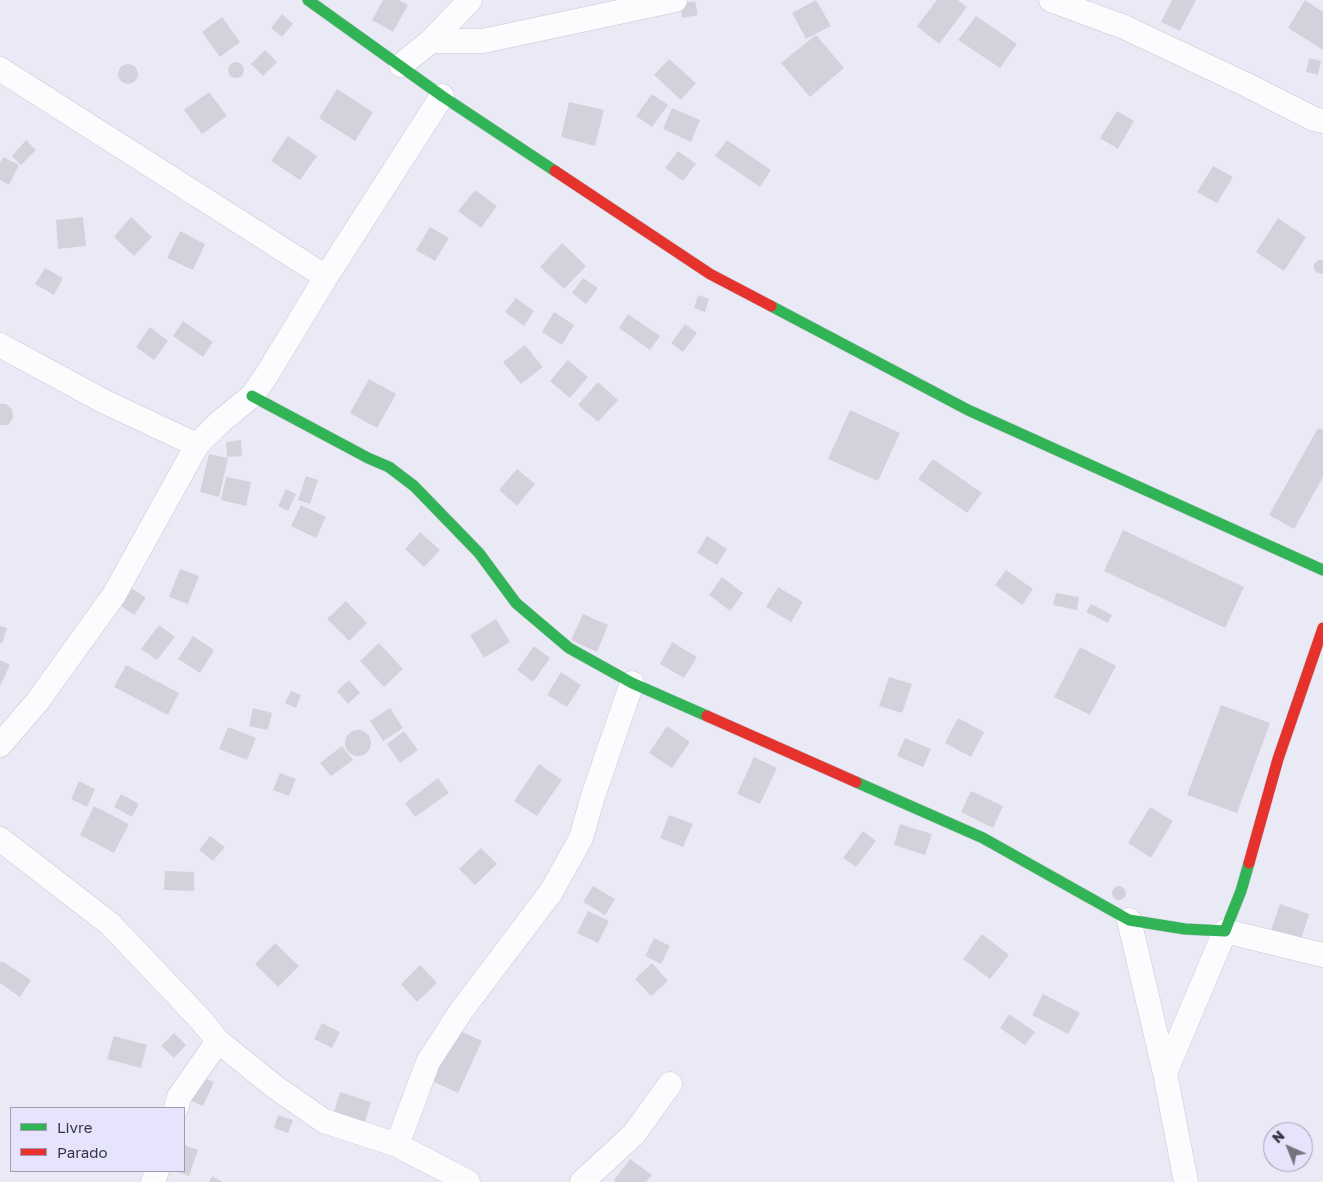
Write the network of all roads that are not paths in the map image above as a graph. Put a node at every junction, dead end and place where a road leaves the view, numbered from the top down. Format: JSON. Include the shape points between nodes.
{"nodes":[{"id":1,"x":308,"y":0,"type":"edge"},
{"id":2,"x":470,"y":0,"type":"edge"},
{"id":3,"x":675,"y":0,"type":"edge"},
{"id":4,"x":1051,"y":0,"type":"edge"},
{"id":5,"x":431,"y":41,"type":"junction"},
{"id":6,"x":401,"y":66,"type":"junction"},
{"id":7,"x":0,"y":69,"type":"edge"},
{"id":8,"x":442,"y":96,"type":"junction"},
{"id":9,"x":1323,"y":121,"type":"edge"},
{"id":10,"x":326,"y":276,"type":"junction"},
{"id":11,"x":0,"y":345,"type":"edge"},
{"id":12,"x":252,"y":396,"type":"junction"},
{"id":13,"x":197,"y":446,"type":"junction"},
{"id":14,"x":1323,"y":570,"type":"edge"},
{"id":15,"x":1323,"y":628,"type":"edge"},
{"id":16,"x":632,"y":683,"type":"junction"},
{"id":17,"x":0,"y":745,"type":"edge"},
{"id":18,"x":0,"y":839,"type":"edge"},
{"id":19,"x":1129,"y":920,"type":"junction"},
{"id":20,"x":1225,"y":930,"type":"junction"},
{"id":21,"x":1323,"y":955,"type":"edge"},
{"id":22,"x":218,"y":1041,"type":"junction"},
{"id":23,"x":1165,"y":1073,"type":"junction"},
{"id":24,"x":670,"y":1084,"type":"dead end"},
{"id":25,"x":176,"y":1107,"type":"edge"},
{"id":26,"x":397,"y":1145,"type":"junction"},
{"id":27,"x":468,"y":1182,"type":"edge"},
{"id":28,"x":582,"y":1182,"type":"edge"},
{"id":29,"x":1186,"y":1182,"type":"edge"}],
"edges":[{"from":1,"to":6,"type":"street"},
{"from":2,"to":5,"type":"street"},
{"from":3,"to":5,"type":"street","via":[[483,41]]},
{"from":4,"to":9,"type":"street","via":[[1124,27]]},
{"from":5,"to":6,"type":"street"},
{"from":6,"to":8,"type":"street"},
{"from":7,"to":10,"type":"street"},
{"from":8,"to":10,"type":"street"},
{"from":8,"to":14,"type":"street","via":[[710,274],[968,410]]},
{"from":10,"to":12,"type":"street"},
{"from":11,"to":13,"type":"street","via":[[105,402]]},
{"from":12,"to":13,"type":"street"},
{"from":12,"to":16,"type":"street","via":[[388,467],[407,481],[479,553],[516,603],[568,648]]},
{"from":13,"to":17,"type":"street","via":[[114,595],[37,702]]},
{"from":15,"to":20,"type":"street","via":[[1278,759],[1241,890]]},
{"from":16,"to":19,"type":"street","via":[[983,838]]},
{"from":16,"to":26,"type":"street","via":[[581,838],[551,892],[461,1011],[428,1062]]},
{"from":18,"to":22,"type":"street","via":[[110,924]]},
{"from":19,"to":20,"type":"street","via":[[1184,930]]},
{"from":19,"to":23,"type":"street"},
{"from":20,"to":21,"type":"street"},
{"from":20,"to":23,"type":"street"},
{"from":22,"to":25,"type":"street","via":[[179,1097]]},
{"from":22,"to":26,"type":"street","via":[[324,1121]]},
{"from":23,"to":29,"type":"street"},
{"from":24,"to":28,"type":"street","via":[[634,1134]]},
{"from":26,"to":27,"type":"street"}]}
